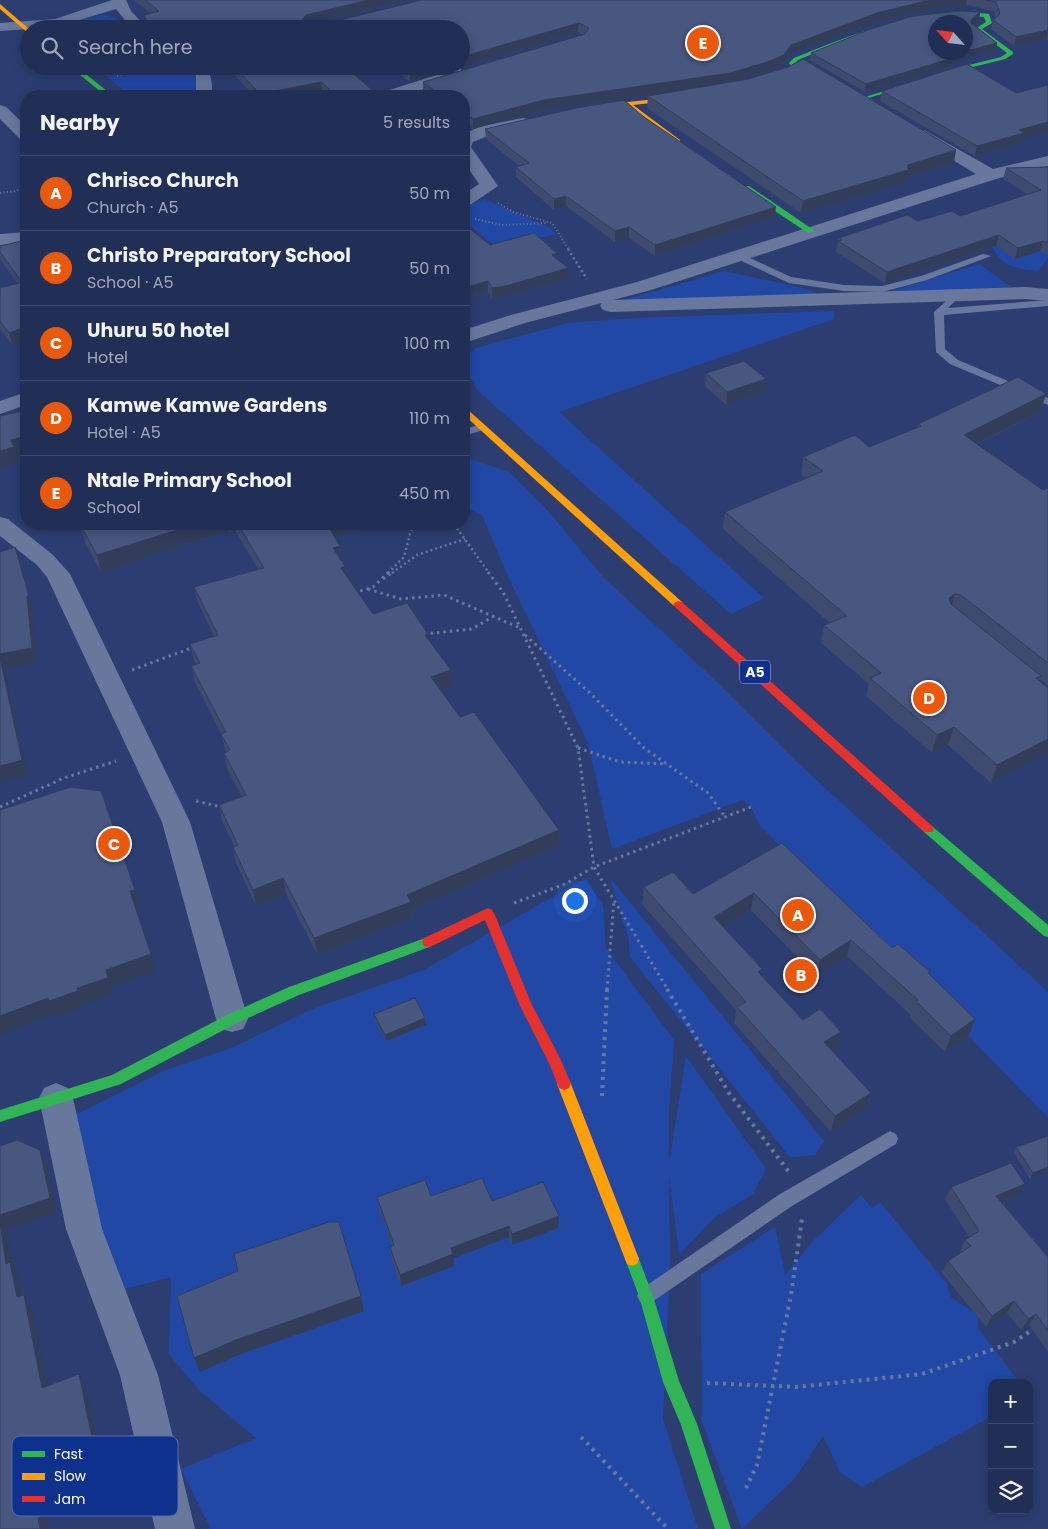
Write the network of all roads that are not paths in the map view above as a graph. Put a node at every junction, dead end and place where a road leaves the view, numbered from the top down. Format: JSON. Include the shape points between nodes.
{"nodes":[{"id":1,"x":119,"y":2,"type":"edge"},
{"id":2,"x":0,"y":6,"type":"edge"},
{"id":3,"x":65,"y":20,"type":"edge"},
{"id":4,"x":132,"y":20,"type":"edge"},
{"id":5,"x":20,"y":24,"type":"edge"},
{"id":6,"x":1,"y":27,"type":"edge"},
{"id":7,"x":20,"y":29,"type":"edge"},
{"id":8,"x":796,"y":59,"type":"junction"},
{"id":9,"x":474,"y":69,"type":"edge"},
{"id":10,"x":813,"y":69,"type":"edge"},
{"id":11,"x":470,"y":70,"type":"edge"},
{"id":12,"x":83,"y":75,"type":"edge"},
{"id":13,"x":203,"y":75,"type":"edge"},
{"id":14,"x":454,"y":75,"type":"edge"},
{"id":15,"x":750,"y":83,"type":"edge"},
{"id":16,"x":847,"y":89,"type":"edge"},
{"id":17,"x":102,"y":90,"type":"edge"},
{"id":18,"x":204,"y":90,"type":"edge"},
{"id":19,"x":406,"y":90,"type":"edge"},
{"id":20,"x":698,"y":95,"type":"edge"},
{"id":21,"x":864,"y":99,"type":"junction"},
{"id":22,"x":880,"y":109,"type":"edge"},
{"id":23,"x":2,"y":114,"type":"edge"},
{"id":24,"x":20,"y":114,"type":"edge"},
{"id":25,"x":539,"y":119,"type":"edge"},
{"id":26,"x":914,"y":129,"type":"edge"},
{"id":27,"x":20,"y":130,"type":"edge"},
{"id":28,"x":470,"y":137,"type":"edge"},
{"id":29,"x":691,"y":150,"type":"edge"},
{"id":30,"x":470,"y":159,"type":"edge"},
{"id":31,"x":1048,"y":160,"type":"edge"},
{"id":32,"x":990,"y":175,"type":"junction"},
{"id":33,"x":740,"y":184,"type":"edge"},
{"id":34,"x":470,"y":198,"type":"edge"},
{"id":35,"x":811,"y":232,"type":"junction"},
{"id":36,"x":20,"y":238,"type":"edge"},
{"id":37,"x":0,"y":240,"type":"edge"},
{"id":38,"x":736,"y":255,"type":"junction"},
{"id":39,"x":986,"y":256,"type":"dead end"},
{"id":40,"x":1048,"y":295,"type":"edge"},
{"id":41,"x":954,"y":297,"type":"junction"},
{"id":42,"x":1048,"y":303,"type":"edge"},
{"id":43,"x":569,"y":307,"type":"junction"},
{"id":44,"x":939,"y":312,"type":"junction"},
{"id":45,"x":470,"y":335,"type":"edge"},
{"id":46,"x":20,"y":400,"type":"edge"},
{"id":47,"x":1048,"y":402,"type":"edge"},
{"id":48,"x":0,"y":408,"type":"edge"},
{"id":49,"x":470,"y":416,"type":"edge"},
{"id":50,"x":482,"y":427,"type":"junction"},
{"id":51,"x":470,"y":431,"type":"edge"},
{"id":52,"x":0,"y":524,"type":"edge"},
{"id":53,"x":1048,"y":932,"type":"edge"},
{"id":54,"x":232,"y":1019,"type":"junction"},
{"id":55,"x":56,"y":1098,"type":"junction"},
{"id":56,"x":0,"y":1116,"type":"edge"},
{"id":57,"x":890,"y":1138,"type":"dead end"},
{"id":58,"x":646,"y":1296,"type":"junction"},
{"id":59,"x":153,"y":1436,"type":"edge"},
{"id":60,"x":171,"y":1516,"type":"edge"},
{"id":61,"x":174,"y":1529,"type":"edge"},
{"id":62,"x":723,"y":1529,"type":"edge"}],
"edges":[{"from":1,"to":3,"type":"street"},
{"from":1,"to":4,"type":"street"},
{"from":2,"to":5,"type":"main road"},
{"from":6,"to":7,"type":"street"},
{"from":8,"to":10,"type":"street"},
{"from":8,"to":15,"type":"main road","via":[[792,63],[795,66],[787,72]]},
{"from":8,"to":21,"type":"main road","via":[[852,35],[956,9],[987,15],[989,23],[978,29],[1012,53]]},
{"from":9,"to":11,"type":"street"},
{"from":12,"to":17,"type":"main road"},
{"from":13,"to":18,"type":"street"},
{"from":14,"to":19,"type":"street"},
{"from":16,"to":21,"type":"street"},
{"from":20,"to":29,"type":"main road","via":[[619,104]]},
{"from":21,"to":22,"type":"street"},
{"from":23,"to":24,"type":"street"},
{"from":23,"to":27,"type":"street"},
{"from":25,"to":28,"type":"street"},
{"from":26,"to":32,"type":"street"},
{"from":30,"to":34,"type":"street","via":[[489,186]]},
{"from":31,"to":32,"type":"street"},
{"from":32,"to":35,"type":"street"},
{"from":33,"to":35,"type":"main road"},
{"from":35,"to":38,"type":"street"},
{"from":36,"to":37,"type":"street"},
{"from":38,"to":39,"type":"lane","via":[[789,280],[844,288],[882,289]]},
{"from":38,"to":43,"type":"street"},
{"from":40,"to":41,"type":"street"},
{"from":41,"to":43,"type":"street"},
{"from":41,"to":44,"type":"lane"},
{"from":42,"to":44,"type":"lane"},
{"from":43,"to":45,"type":"street"},
{"from":44,"to":47,"type":"lane","via":[[940,350],[954,362]]},
{"from":46,"to":48,"type":"street"},
{"from":49,"to":50,"type":"main road","name":"A5","number":"A5"},
{"from":50,"to":51,"type":"lane"},
{"from":50,"to":53,"type":"main road","name":"A5","number":"A5"},
{"from":52,"to":54,"type":"street","via":[[58,574],[176,822]]},
{"from":54,"to":55,"type":"main road","via":[[116,1080]]},
{"from":54,"to":58,"type":"main road","via":[[294,991],[443,936],[488,913],[526,1006],[555,1062]]},
{"from":55,"to":56,"type":"main road"},
{"from":55,"to":59,"type":"street","via":[[84,1229],[139,1375]]},
{"from":57,"to":58,"type":"lane","via":[[802,1190]]},
{"from":58,"to":62,"type":"main road","via":[[671,1382],[689,1424]]},
{"from":60,"to":61,"type":"street"}]}
